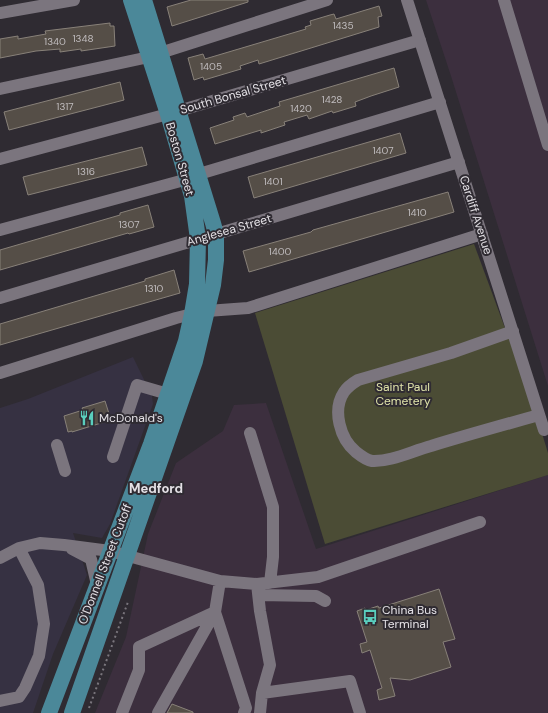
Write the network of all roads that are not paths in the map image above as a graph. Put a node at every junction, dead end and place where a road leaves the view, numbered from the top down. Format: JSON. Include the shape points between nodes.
{"nodes":[{"id":1,"x":74,"y":0,"type":"edge"},
{"id":2,"x":131,"y":0,"type":"edge"},
{"id":3,"x":144,"y":0,"type":"edge"},
{"id":4,"x":327,"y":0,"type":"edge"},
{"id":5,"x":407,"y":0,"type":"edge"},
{"id":6,"x":504,"y":0,"type":"edge"},
{"id":7,"x":0,"y":13,"type":"edge"},
{"id":8,"x":420,"y":40,"type":"junction"},
{"id":9,"x":155,"y":55,"type":"junction"},
{"id":10,"x":0,"y":89,"type":"edge"},
{"id":11,"x":440,"y":102,"type":"junction"},
{"id":12,"x":173,"y":113,"type":"junction"},
{"id":13,"x":548,"y":145,"type":"edge"},
{"id":14,"x":0,"y":159,"type":"edge"},
{"id":15,"x":459,"y":162,"type":"junction"},
{"id":16,"x":193,"y":177,"type":"junction"},
{"id":17,"x":0,"y":230,"type":"edge"},
{"id":18,"x":216,"y":234,"type":"junction"},
{"id":19,"x":482,"y":234,"type":"junction"},
{"id":20,"x":198,"y":239,"type":"junction"},
{"id":21,"x":0,"y":298,"type":"edge"},
{"id":22,"x":199,"y":317,"type":"junction"},
{"id":23,"x":513,"y":331,"type":"junction"},
{"id":24,"x":0,"y":373,"type":"edge"},
{"id":25,"x":168,"y":394,"type":"junction"},
{"id":26,"x":540,"y":415,"type":"junction"},
{"id":27,"x":544,"y":430,"type":"dead end"},
{"id":28,"x":250,"y":433,"type":"dead end"},
{"id":29,"x":57,"y":445,"type":"dead end"},
{"id":30,"x":113,"y":457,"type":"dead end"},
{"id":31,"x":65,"y":471,"type":"dead end"},
{"id":32,"x":480,"y":522,"type":"dead end"},
{"id":33,"x":64,"y":545,"type":"junction"},
{"id":34,"x":19,"y":548,"type":"junction"},
{"id":35,"x":110,"y":551,"type":"junction"},
{"id":36,"x":127,"y":556,"type":"junction"},
{"id":37,"x":0,"y":558,"type":"edge"},
{"id":38,"x":318,"y":577,"type":"junction"},
{"id":39,"x":220,"y":581,"type":"junction"},
{"id":40,"x":270,"y":583,"type":"junction"},
{"id":41,"x":97,"y":585,"type":"junction"},
{"id":42,"x":258,"y":590,"type":"junction"},
{"id":43,"x":215,"y":612,"type":"junction"},
{"id":44,"x":262,"y":693,"type":"junction"},
{"id":45,"x":0,"y":701,"type":"edge"},
{"id":46,"x":49,"y":713,"type":"edge"},
{"id":47,"x":72,"y":713,"type":"edge"},
{"id":48,"x":122,"y":713,"type":"edge"},
{"id":49,"x":158,"y":713,"type":"edge"},
{"id":50,"x":244,"y":713,"type":"edge"},
{"id":51,"x":260,"y":713,"type":"edge"},
{"id":52,"x":360,"y":713,"type":"edge"}],
"edges":[{"from":1,"to":7,"type":"street"},
{"from":2,"to":9,"type":"main road","name":"Boston Street"},
{"from":3,"to":9,"type":"main road","name":"Boston Street"},
{"from":4,"to":9,"type":"street"},
{"from":5,"to":8,"type":"street","name":"Cardiff Avenue"},
{"from":6,"to":13,"type":"street"},
{"from":8,"to":11,"type":"street","name":"Cardiff Avenue"},
{"from":8,"to":12,"type":"street","name":"South Bonsal Street"},
{"from":9,"to":10,"type":"street"},
{"from":9,"to":12,"type":"main road","name":"Boston Street"},
{"from":11,"to":15,"type":"street","name":"Cardiff Avenue"},
{"from":11,"to":16,"type":"street"},
{"from":12,"to":14,"type":"street","name":"South Bonsal Street"},
{"from":12,"to":16,"type":"main road","name":"Boston Street"},
{"from":15,"to":18,"type":"street","name":"Anglesea Street"},
{"from":15,"to":19,"type":"street","name":"Cardiff Avenue"},
{"from":16,"to":17,"type":"street"},
{"from":16,"to":18,"type":"main road","name":"Boston Street"},
{"from":16,"to":20,"type":"main road","name":"Boston Street"},
{"from":18,"to":20,"type":"street","name":"Anglesea Street"},
{"from":18,"to":22,"type":"main road","name":"Boston Street","via":[[213,285]]},
{"from":19,"to":22,"type":"street","via":[[248,308]]},
{"from":19,"to":23,"type":"street","name":"Cardiff Avenue"},
{"from":20,"to":21,"type":"street","name":"Anglesea Street"},
{"from":20,"to":22,"type":"main road","name":"Boston Street"},
{"from":22,"to":24,"type":"street","via":[[176,318]]},
{"from":22,"to":25,"type":"main road","name":"O'Donnell Street Cutoff","via":[[186,340]]},
{"from":22,"to":36,"type":"main road","name":"O'Donnell Street Cutoff","via":[[195,361]]},
{"from":23,"to":26,"type":"street","name":"Cardiff Avenue"},
{"from":23,"to":26,"type":"street","via":[[451,353],[358,380],[345,390],[341,398],[338,421],[350,447],[370,461],[383,461]]},
{"from":25,"to":30,"type":"street","via":[[137,385]]},
{"from":25,"to":35,"type":"main road","name":"O'Donnell Street Cutoff"},
{"from":26,"to":27,"type":"street","name":"Cardiff Avenue"},
{"from":28,"to":40,"type":"street","via":[[272,507],[273,557]]},
{"from":29,"to":31,"type":"street"},
{"from":32,"to":38,"type":"street"},
{"from":33,"to":34,"type":"street","via":[[40,543]]},
{"from":33,"to":35,"type":"street"},
{"from":33,"to":41,"type":"street","via":[[91,559]]},
{"from":34,"to":37,"type":"street"},
{"from":34,"to":45,"type":"street","via":[[38,586],[44,624],[39,656],[20,698]]},
{"from":35,"to":36,"type":"street"},
{"from":35,"to":41,"type":"main road","name":"O'Donnell Street Cutoff"},
{"from":36,"to":39,"type":"street"},
{"from":36,"to":47,"type":"main road","name":"O'Donnell Street Cutoff"},
{"from":38,"to":40,"type":"street"},
{"from":38,"to":42,"type":"street","via":[[325,601],[316,596]]},
{"from":39,"to":42,"type":"street"},
{"from":39,"to":43,"type":"street"},
{"from":40,"to":42,"type":"street"},
{"from":41,"to":46,"type":"main road","name":"O'Donnell Street Cutoff"},
{"from":42,"to":44,"type":"street","via":[[270,665]]},
{"from":43,"to":48,"type":"street","via":[[139,647],[139,670]]},
{"from":43,"to":49,"type":"street"},
{"from":43,"to":50,"type":"street","via":[[246,708]]},
{"from":44,"to":51,"type":"street"},
{"from":44,"to":52,"type":"street","via":[[350,680]]}]}
